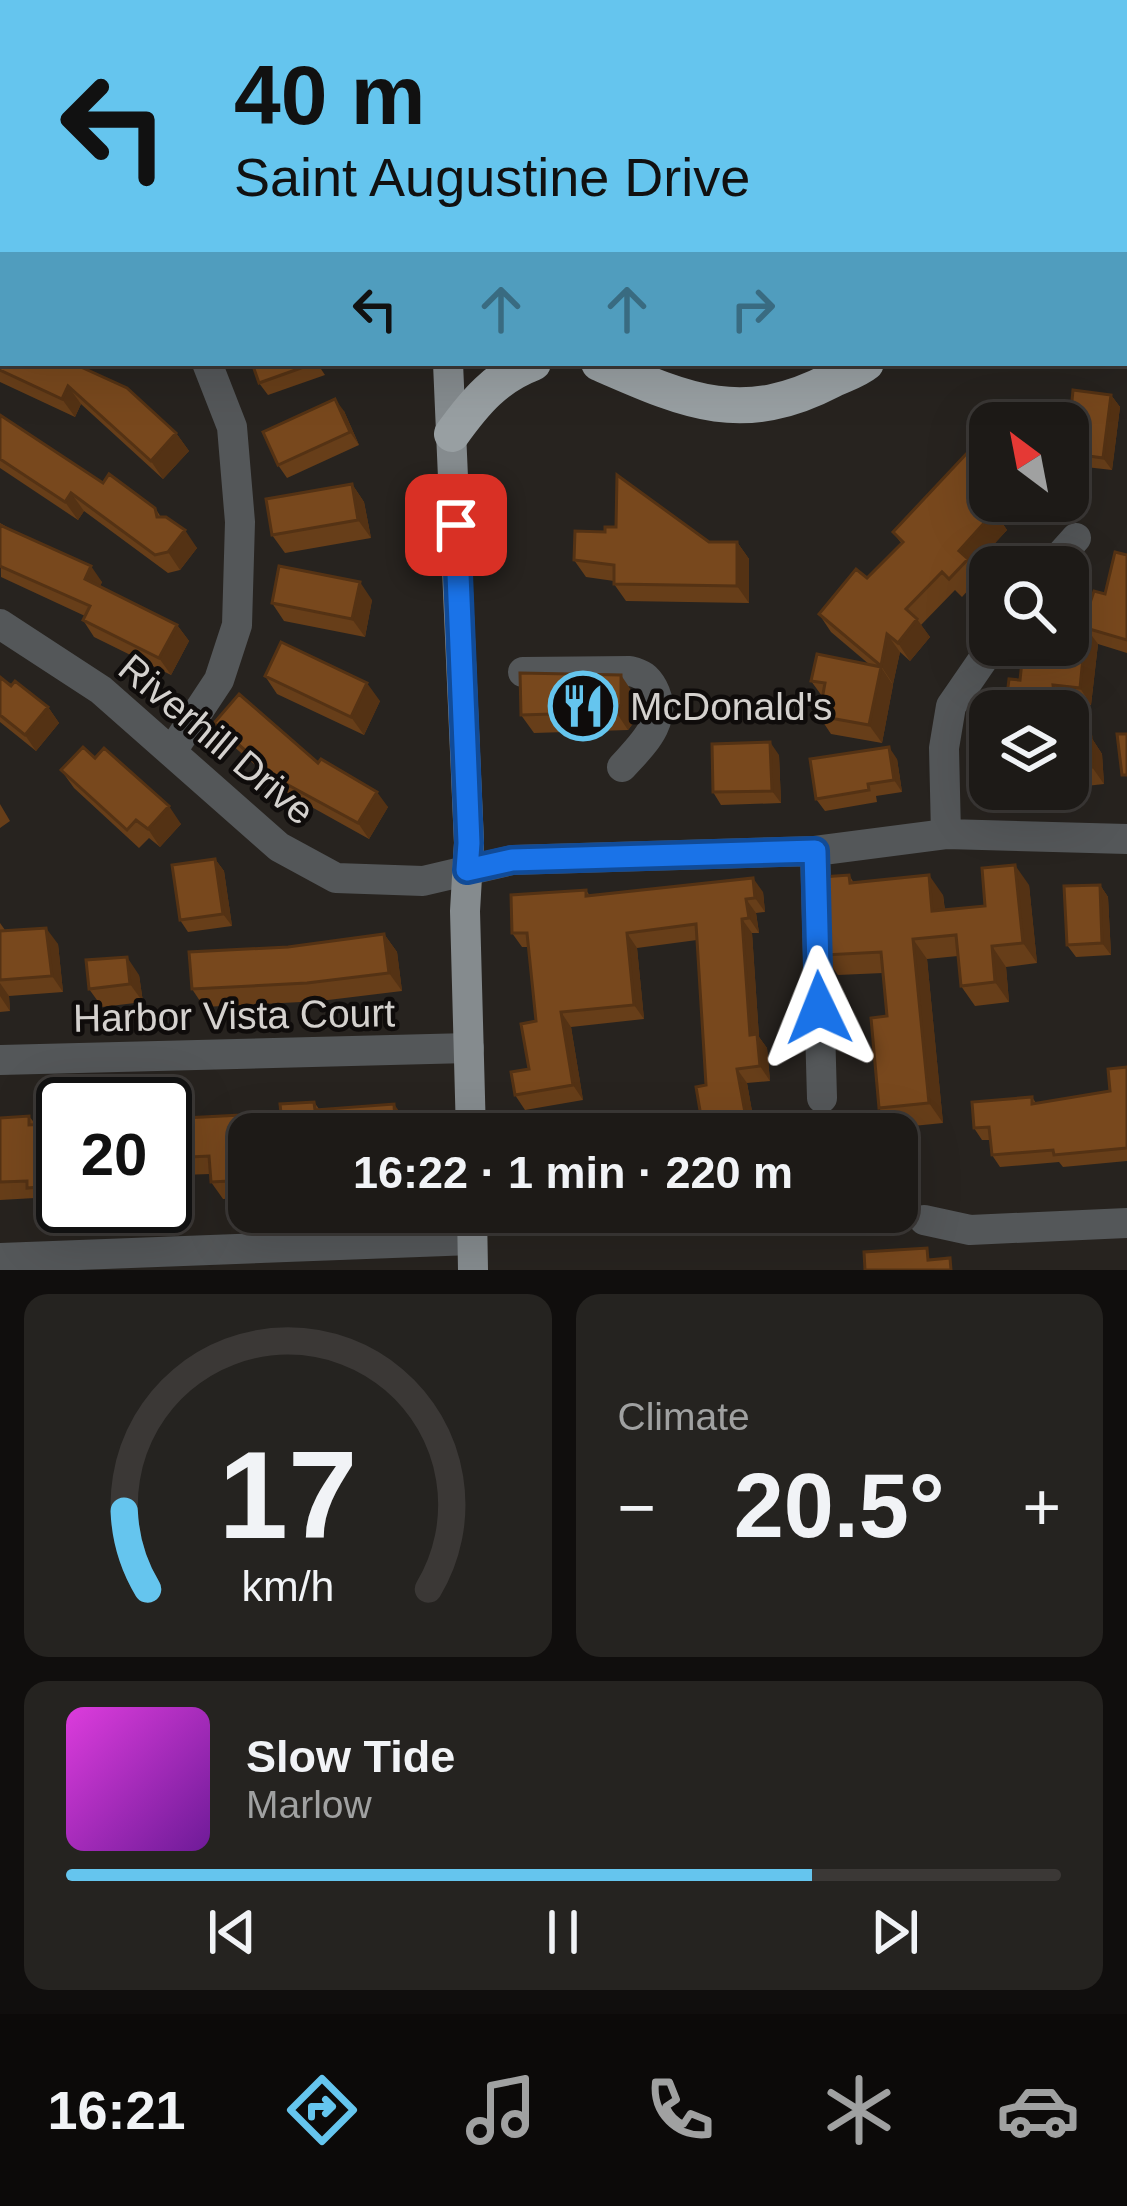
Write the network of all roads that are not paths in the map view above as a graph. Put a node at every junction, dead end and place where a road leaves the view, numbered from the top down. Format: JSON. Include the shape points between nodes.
{"nodes":[{"id":1,"x":208,"y":366,"type":"edge"},
{"id":2,"x":448,"y":366,"type":"edge"},
{"id":3,"x":526,"y":366,"type":"edge"},
{"id":4,"x":606,"y":366,"type":"edge"},
{"id":5,"x":838,"y":372,"type":"edge"},
{"id":6,"x":452,"y":434,"type":"junction"},
{"id":7,"x":1076,"y":538,"type":"dead end"},
{"id":8,"x":1069,"y":546,"type":"edge"},
{"id":9,"x":0,"y":624,"type":"edge"},
{"id":10,"x":979,"y":666,"type":"edge"},
{"id":11,"x":524,"y":672,"type":"edge"},
{"id":12,"x":172,"y":751,"type":"junction"},
{"id":13,"x":622,"y":767,"type":"dead end"},
{"id":14,"x":946,"y":834,"type":"junction"},
{"id":15,"x":1127,"y":839,"type":"edge"},
{"id":16,"x":815,"y":851,"type":"junction"},
{"id":17,"x":467,"y":870,"type":"junction"},
{"id":18,"x":469,"y":1048,"type":"junction"},
{"id":19,"x":0,"y":1060,"type":"edge"},
{"id":20,"x":822,"y":1098,"type":"dead end"},
{"id":21,"x":470,"y":1113,"type":"edge"},
{"id":22,"x":924,"y":1220,"type":"dead end"},
{"id":23,"x":1127,"y":1223,"type":"edge"},
{"id":24,"x":472,"y":1241,"type":"edge"},
{"id":25,"x":0,"y":1258,"type":"edge"}],
"edges":[{"from":1,"to":12,"type":"street","via":[[232,427],[238,625],[219,680]]},
{"from":2,"to":6,"type":"main road"},
{"from":3,"to":6,"type":"highway","via":[[491,387]]},
{"from":4,"to":5,"type":"highway","via":[[718,405],[761,407]]},
{"from":6,"to":17,"type":"main road"},
{"from":7,"to":8,"type":"street"},
{"from":9,"to":12,"type":"street","name":"Riverhill Drive"},
{"from":10,"to":14,"type":"street","via":[[951,706]]},
{"from":11,"to":13,"type":"street","via":[[630,671],[651,683],[658,714],[652,732]]},
{"from":12,"to":17,"type":"street","name":"Riverhill Drive","via":[[279,847],[336,878],[423,880]]},
{"from":14,"to":15,"type":"street","name":"Riverhill Drive"},
{"from":14,"to":16,"type":"street","name":"Riverhill Drive"},
{"from":16,"to":17,"type":"street","name":"Riverhill Drive","via":[[512,860]]},
{"from":16,"to":20,"type":"street"},
{"from":17,"to":18,"type":"main road"},
{"from":18,"to":19,"type":"street","name":"Harbor Vista Court"},
{"from":18,"to":21,"type":"main road"},
{"from":22,"to":23,"type":"street","via":[[970,1230]]},
{"from":24,"to":25,"type":"street"}]}
